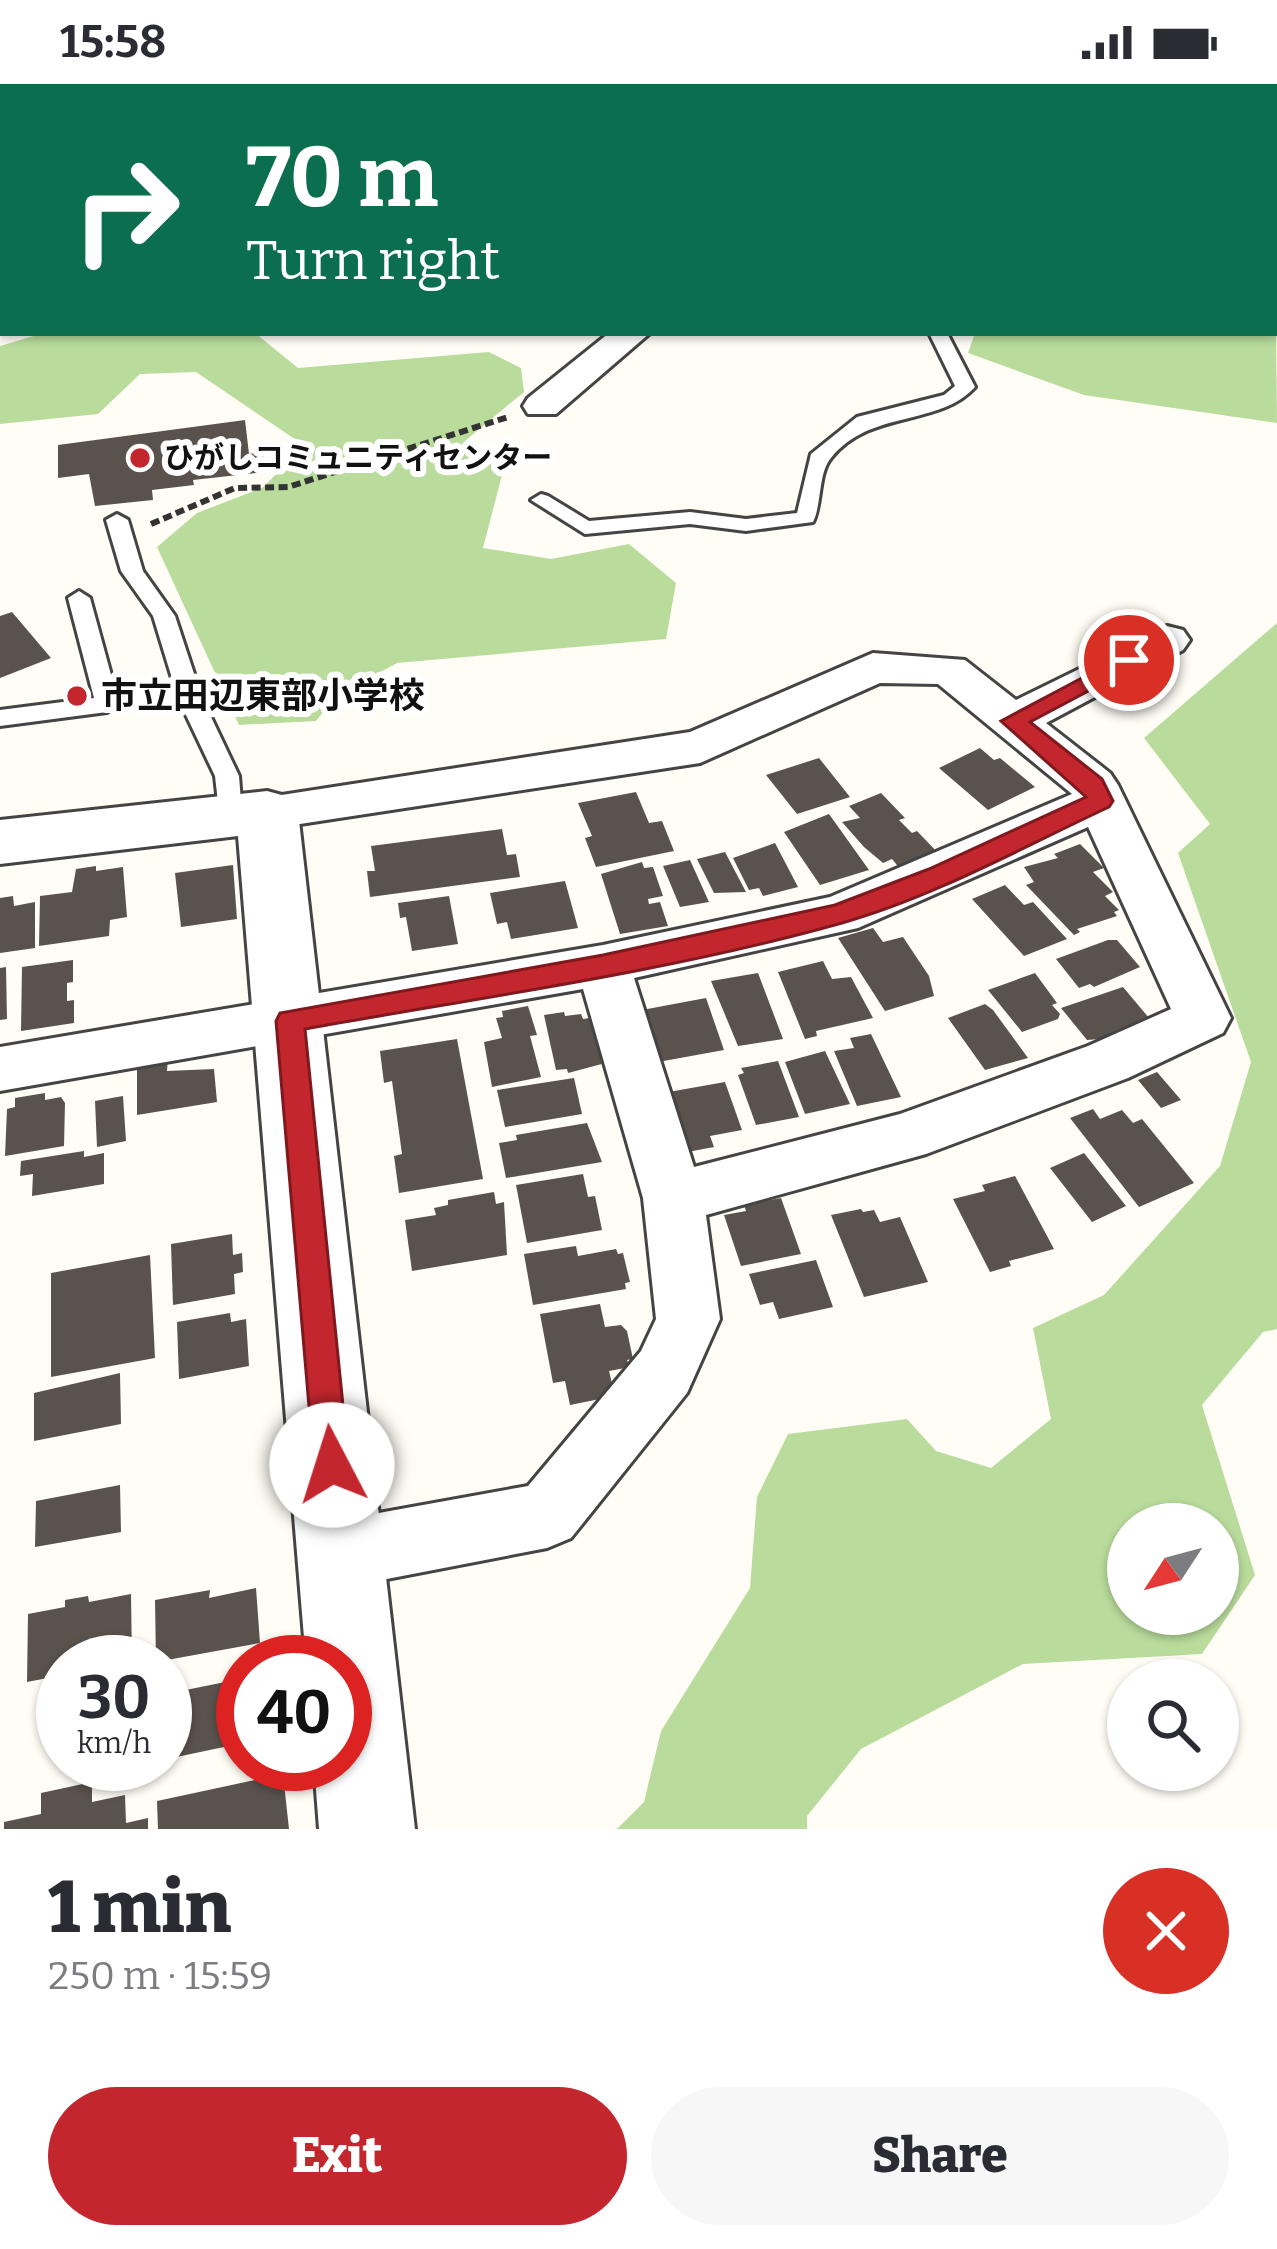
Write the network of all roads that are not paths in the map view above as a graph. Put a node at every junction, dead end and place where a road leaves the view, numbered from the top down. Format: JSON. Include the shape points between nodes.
{"nodes":[{"id":1,"x":628,"y":336,"type":"edge"},
{"id":2,"x":940,"y":336,"type":"edge"},
{"id":3,"x":542,"y":406,"type":"road end"},
{"id":4,"x":541,"y":500,"type":"dead end"},
{"id":5,"x":119,"y":528,"type":"road end"},
{"id":6,"x":79,"y":598,"type":"dead end"},
{"id":7,"x":1167,"y":640,"type":"dead end"},
{"id":8,"x":0,"y":718,"type":"edge"},
{"id":9,"x":1013,"y":721,"type":"junction"},
{"id":10,"x":1100,"y":801,"type":"junction"},
{"id":11,"x":248,"y":813,"type":"junction"},
{"id":12,"x":0,"y":842,"type":"edge"},
{"id":13,"x":603,"y":965,"type":"junction"},
{"id":14,"x":290,"y":1021,"type":"junction"},
{"id":15,"x":0,"y":1069,"type":"edge"},
{"id":16,"x":673,"y":1198,"type":"junction"},
{"id":17,"x":340,"y":1554,"type":"junction"},
{"id":18,"x":367,"y":1829,"type":"edge"}],
"edges":[{"from":1,"to":3,"type":"street"},
{"from":2,"to":4,"type":"lane","via":[[965,387],[951,399],[864,422],[818,458],[806,518],[585,528]]},
{"from":5,"to":11,"type":"lane"},
{"from":6,"to":8,"type":"lane","via":[[107,704]]},
{"from":7,"to":9,"type":"street"},
{"from":9,"to":10,"type":"street","via":[[1093,785]]},
{"from":9,"to":11,"type":"street","via":[[949,670],[873,668],[700,746]]},
{"from":10,"to":13,"type":"street","via":[[839,914]]},
{"from":10,"to":16,"type":"street","via":[[1203,1018],[905,1137]]},
{"from":11,"to":12,"type":"street"},
{"from":11,"to":14,"type":"street"},
{"from":13,"to":14,"type":"street"},
{"from":13,"to":16,"type":"street"},
{"from":14,"to":15,"type":"street"},
{"from":14,"to":17,"type":"street"},
{"from":16,"to":17,"type":"street","via":[[688,1319],[664,1372],[547,1514]]},
{"from":17,"to":18,"type":"street"}]}
